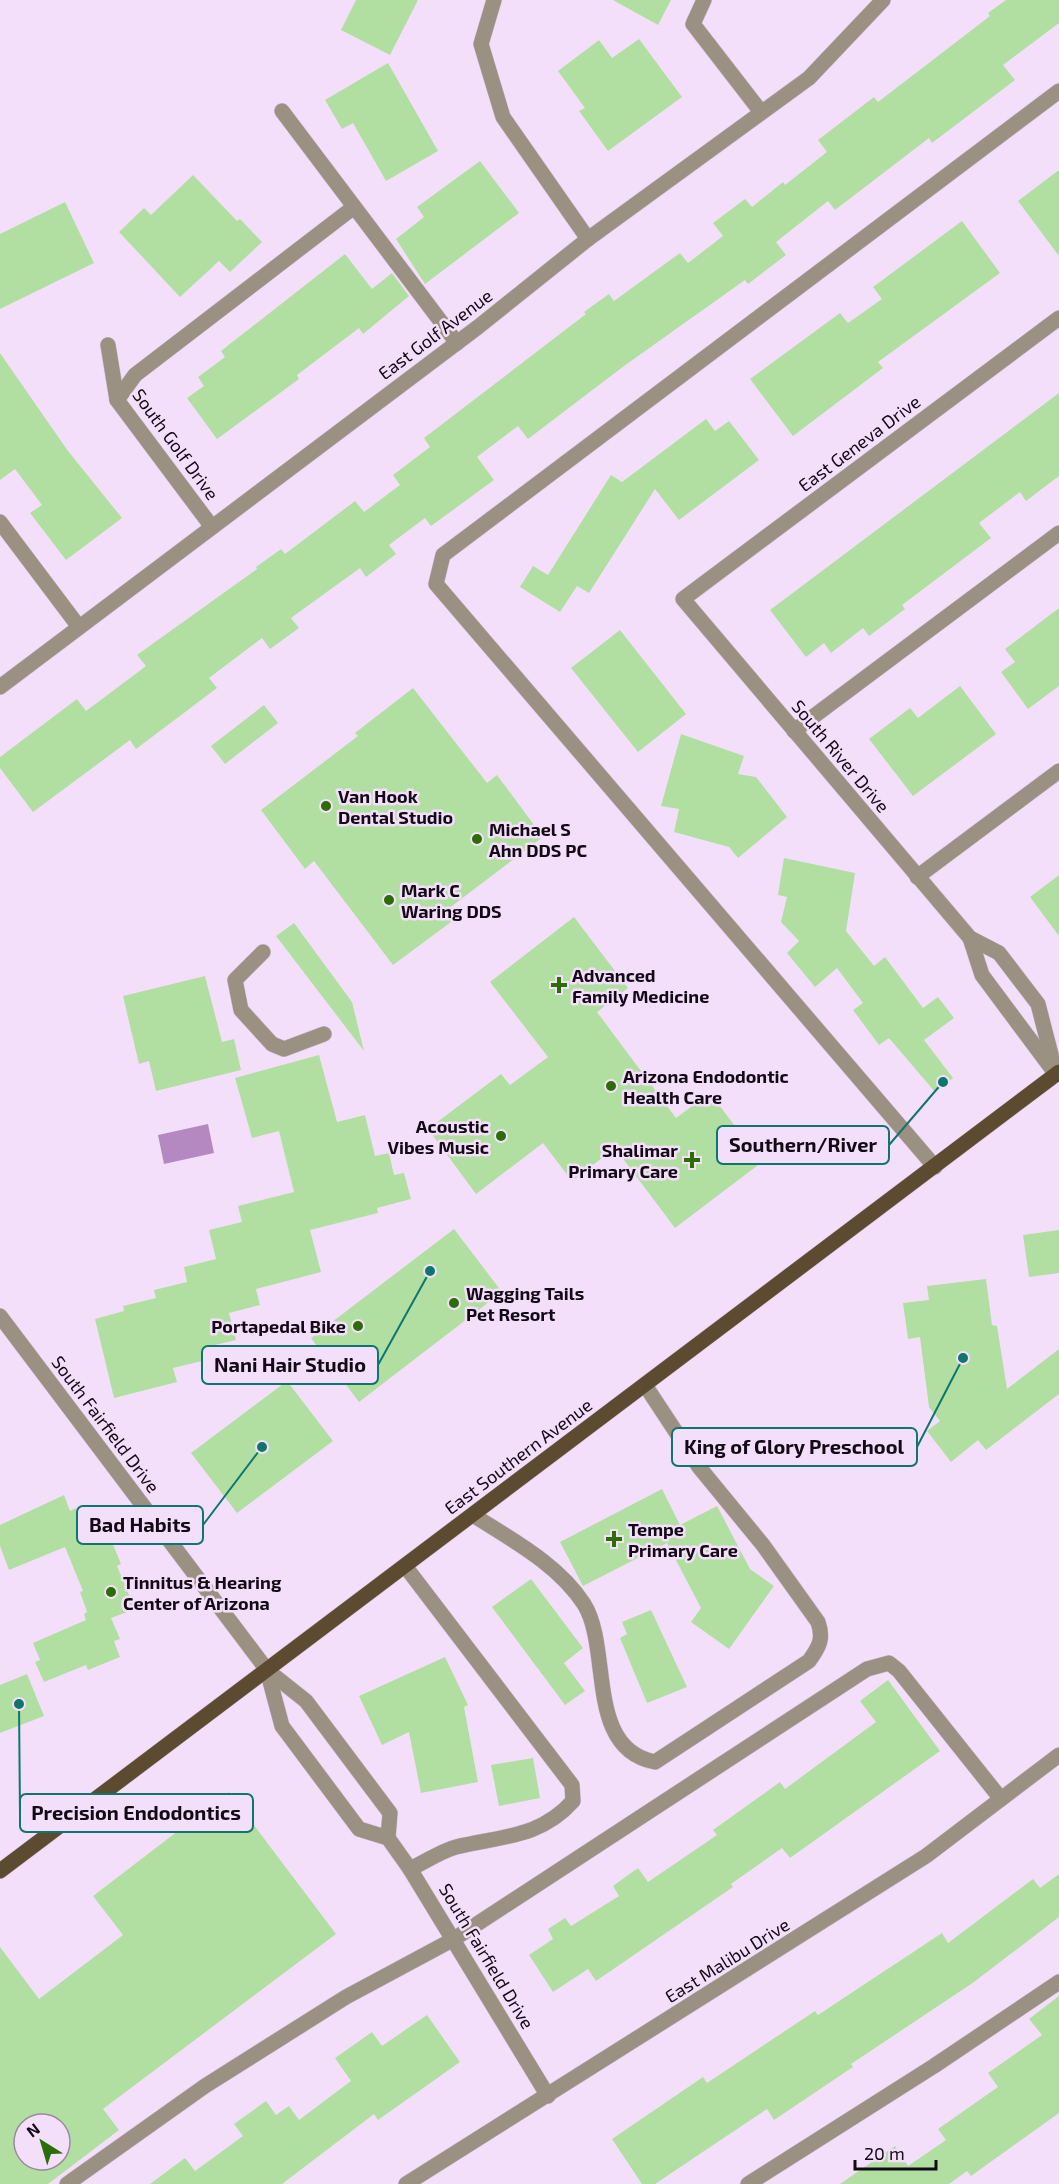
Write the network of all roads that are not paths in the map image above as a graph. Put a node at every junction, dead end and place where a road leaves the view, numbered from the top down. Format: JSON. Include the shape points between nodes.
{"nodes":[{"id":1,"x":494,"y":0,"type":"edge"},
{"id":2,"x":704,"y":0,"type":"edge"},
{"id":3,"x":884,"y":0,"type":"edge"},
{"id":4,"x":1059,"y":91,"type":"edge"},
{"id":5,"x":282,"y":111,"type":"dead end"},
{"id":6,"x":761,"y":112,"type":"junction"},
{"id":7,"x":354,"y":207,"type":"junction"},
{"id":8,"x":588,"y":240,"type":"junction"},
{"id":9,"x":1059,"y":318,"type":"edge"},
{"id":10,"x":456,"y":343,"type":"junction"},
{"id":11,"x":108,"y":345,"type":"dead end"},
{"id":12,"x":117,"y":400,"type":"junction"},
{"id":13,"x":0,"y":522,"type":"edge"},
{"id":14,"x":212,"y":527,"type":"junction"},
{"id":15,"x":1059,"y":533,"type":"edge"},
{"id":16,"x":683,"y":599,"type":"joint"},
{"id":17,"x":79,"y":627,"type":"junction"},
{"id":18,"x":0,"y":687,"type":"edge"},
{"id":19,"x":794,"y":731,"type":"junction"},
{"id":20,"x":1059,"y":771,"type":"edge"},
{"id":21,"x":917,"y":877,"type":"junction"},
{"id":22,"x":970,"y":938,"type":"junction"},
{"id":23,"x":263,"y":952,"type":"dead end"},
{"id":24,"x":324,"y":1034,"type":"dead end"},
{"id":25,"x":1058,"y":1075,"type":"edge"},
{"id":26,"x":935,"y":1167,"type":"junction"},
{"id":27,"x":0,"y":1316,"type":"edge"},
{"id":28,"x":645,"y":1385,"type":"junction"},
{"id":29,"x":473,"y":1515,"type":"junction"},
{"id":30,"x":405,"y":1566,"type":"junction"},
{"id":31,"x":267,"y":1670,"type":"junction"},
{"id":32,"x":1059,"y":1755,"type":"edge"},
{"id":33,"x":1001,"y":1799,"type":"junction"},
{"id":34,"x":388,"y":1838,"type":"junction"},
{"id":35,"x":410,"y":1869,"type":"junction"},
{"id":36,"x":0,"y":1871,"type":"edge"},
{"id":37,"x":454,"y":1939,"type":"junction"},
{"id":38,"x":1059,"y":1982,"type":"edge"},
{"id":39,"x":548,"y":2096,"type":"junction"},
{"id":40,"x":67,"y":2184,"type":"edge"},
{"id":41,"x":406,"y":2184,"type":"edge"},
{"id":42,"x":748,"y":2184,"type":"edge"}],
"edges":[{"from":1,"to":8,"type":"street","via":[[481,44],[503,117]]},
{"from":2,"to":6,"type":"street","via":[[693,24]]},
{"from":3,"to":6,"type":"street","name":"East Golf Avenue","via":[[809,78]]},
{"from":4,"to":26,"type":"street","via":[[443,555],[436,584]]},
{"from":5,"to":7,"type":"street"},
{"from":6,"to":8,"type":"street","name":"East Golf Avenue"},
{"from":7,"to":10,"type":"street"},
{"from":7,"to":12,"type":"street","via":[[135,375]]},
{"from":8,"to":10,"type":"street","name":"East Golf Avenue"},
{"from":9,"to":16,"type":"street","name":"East Geneva Drive"},
{"from":10,"to":14,"type":"street","name":"East Golf Avenue"},
{"from":11,"to":12,"type":"street","name":"South Golf Drive"},
{"from":12,"to":14,"type":"street","name":"South Golf Drive"},
{"from":13,"to":17,"type":"street"},
{"from":14,"to":17,"type":"street","name":"East Golf Avenue"},
{"from":15,"to":19,"type":"street"},
{"from":16,"to":19,"type":"street","name":"South River Drive"},
{"from":17,"to":18,"type":"street","name":"East Golf Avenue"},
{"from":19,"to":21,"type":"street","name":"South River Drive"},
{"from":20,"to":21,"type":"street"},
{"from":21,"to":22,"type":"street","name":"South River Drive"},
{"from":22,"to":25,"type":"street","name":"South River Drive","via":[[982,975]]},
{"from":22,"to":25,"type":"street","name":"South River Drive","via":[[999,953],[1038,1004]]},
{"from":23,"to":24,"type":"street","via":[[235,980],[241,1010],[272,1044],[284,1049]]},
{"from":25,"to":26,"type":"main road","name":"East Southern Avenue"},
{"from":26,"to":28,"type":"main road","name":"East Southern Avenue"},
{"from":27,"to":31,"type":"street","name":"South Fairfield Drive"},
{"from":28,"to":29,"type":"main road","name":"East Southern Avenue"},
{"from":28,"to":29,"type":"street","via":[[699,1467],[764,1545],[818,1622],[822,1635],[809,1661],[655,1762],[643,1760],[619,1739],[610,1721],[600,1678],[597,1636],[582,1602],[543,1561]]},
{"from":29,"to":30,"type":"main road","name":"East Southern Avenue"},
{"from":30,"to":31,"type":"main road","name":"East Southern Avenue"},
{"from":30,"to":35,"type":"street","via":[[572,1785],[573,1801],[529,1833],[454,1847]]},
{"from":31,"to":34,"type":"street","name":"South Fairfield Drive","via":[[306,1701],[390,1813]]},
{"from":31,"to":34,"type":"street","name":"South Fairfield Drive","via":[[282,1726],[359,1829]]},
{"from":31,"to":36,"type":"main road","name":"East Southern Avenue"},
{"from":32,"to":33,"type":"street","name":"East Malibu Drive"},
{"from":33,"to":37,"type":"street","via":[[889,1663],[867,1669]]},
{"from":33,"to":39,"type":"street","name":"East Malibu Drive","via":[[926,1856]]},
{"from":34,"to":35,"type":"street","name":"South Fairfield Drive"},
{"from":35,"to":37,"type":"street","name":"South Fairfield Drive"},
{"from":37,"to":39,"type":"street","name":"South Fairfield Drive"},
{"from":37,"to":40,"type":"street","via":[[346,1997],[215,2080]]},
{"from":38,"to":42,"type":"street"},
{"from":39,"to":41,"type":"street","name":"East Malibu Drive"}]}
